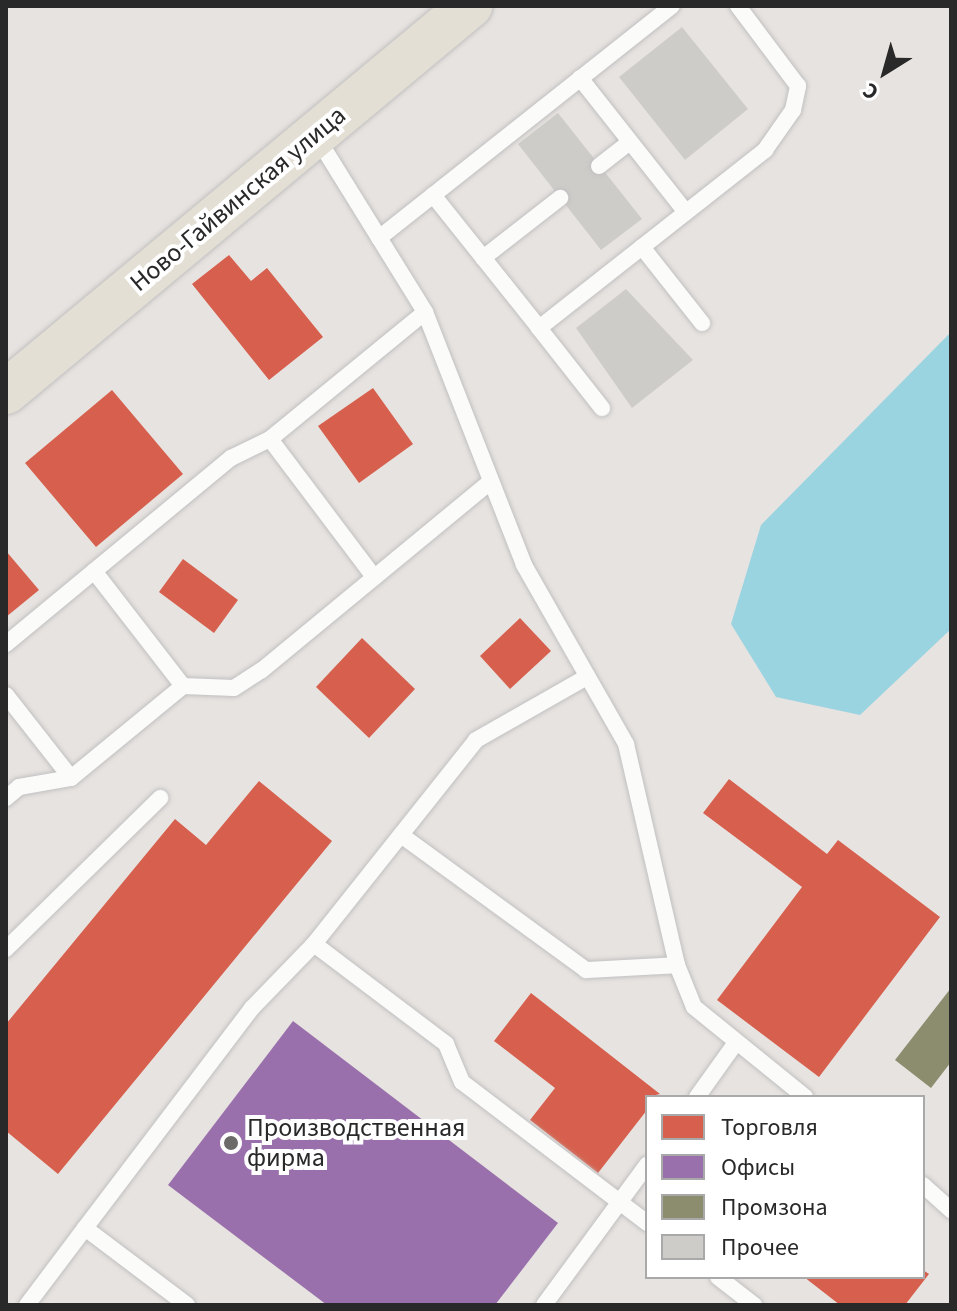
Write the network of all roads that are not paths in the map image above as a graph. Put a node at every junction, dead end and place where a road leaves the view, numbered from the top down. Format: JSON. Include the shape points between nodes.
{"nodes":[{"id":1,"x":470,"y":6,"type":"edge"},
{"id":2,"x":672,"y":6,"type":"edge"},
{"id":3,"x":738,"y":6,"type":"edge"},
{"id":4,"x":580,"y":78,"type":"junction"},
{"id":5,"x":315,"y":135,"type":"junction"},
{"id":6,"x":630,"y":142,"type":"junction"},
{"id":7,"x":599,"y":166,"type":"dead end"},
{"id":8,"x":433,"y":195,"type":"junction"},
{"id":9,"x":560,"y":198,"type":"dead end"},
{"id":10,"x":686,"y":212,"type":"junction"},
{"id":11,"x":379,"y":238,"type":"junction"},
{"id":12,"x":642,"y":247,"type":"junction"},
{"id":13,"x":483,"y":258,"type":"junction"},
{"id":14,"x":425,"y":312,"type":"junction"},
{"id":15,"x":702,"y":323,"type":"dead end"},
{"id":16,"x":539,"y":328,"type":"junction"},
{"id":17,"x":6,"y":392,"type":"edge"},
{"id":18,"x":602,"y":408,"type":"dead end"},
{"id":19,"x":270,"y":439,"type":"junction"},
{"id":20,"x":488,"y":484,"type":"junction"},
{"id":21,"x":94,"y":571,"type":"junction"},
{"id":22,"x":374,"y":577,"type":"junction"},
{"id":23,"x":6,"y":644,"type":"edge"},
{"id":24,"x":587,"y":677,"type":"junction"},
{"id":25,"x":183,"y":686,"type":"junction"},
{"id":26,"x":6,"y":695,"type":"edge"},
{"id":27,"x":71,"y":778,"type":"junction"},
{"id":28,"x":6,"y":798,"type":"edge"},
{"id":29,"x":160,"y":798,"type":"dead end"},
{"id":30,"x":401,"y":835,"type":"junction"},
{"id":31,"x":314,"y":944,"type":"junction"},
{"id":32,"x":6,"y":949,"type":"edge"},
{"id":33,"x":677,"y":965,"type":"junction"},
{"id":34,"x":735,"y":1044,"type":"junction"},
{"id":35,"x":698,"y":1095,"type":"edge"},
{"id":36,"x":802,"y":1095,"type":"edge"},
{"id":37,"x":645,"y":1168,"type":"edge"},
{"id":38,"x":925,"y":1187,"type":"edge"},
{"id":39,"x":620,"y":1202,"type":"junction"},
{"id":40,"x":951,"y":1210,"type":"edge"},
{"id":41,"x":645,"y":1221,"type":"edge"},
{"id":42,"x":85,"y":1228,"type":"junction"},
{"id":43,"x":721,"y":1279,"type":"edge"},
{"id":44,"x":27,"y":1305,"type":"edge"},
{"id":45,"x":187,"y":1305,"type":"edge"},
{"id":46,"x":544,"y":1305,"type":"edge"},
{"id":47,"x":754,"y":1305,"type":"edge"}],
"edges":[{"from":1,"to":5,"type":"main road","name":"Ново-Гайвинская улица"},
{"from":2,"to":4,"type":"lane"},
{"from":3,"to":10,"type":"lane","via":[[791,73],[799,100],[765,150]]},
{"from":4,"to":6,"type":"lane"},
{"from":4,"to":8,"type":"lane"},
{"from":5,"to":11,"type":"lane"},
{"from":5,"to":17,"type":"main road","name":"Ново-Гайвинская улица"},
{"from":6,"to":7,"type":"lane"},
{"from":6,"to":10,"type":"lane"},
{"from":8,"to":11,"type":"lane"},
{"from":8,"to":13,"type":"lane"},
{"from":9,"to":13,"type":"lane"},
{"from":10,"to":12,"type":"lane"},
{"from":11,"to":14,"type":"lane"},
{"from":12,"to":15,"type":"lane"},
{"from":12,"to":16,"type":"lane"},
{"from":13,"to":16,"type":"lane"},
{"from":14,"to":19,"type":"lane"},
{"from":14,"to":20,"type":"lane","via":[[462,394]]},
{"from":16,"to":18,"type":"lane"},
{"from":19,"to":21,"type":"lane","via":[[231,458]]},
{"from":19,"to":22,"type":"lane"},
{"from":20,"to":22,"type":"lane"},
{"from":20,"to":24,"type":"lane"},
{"from":21,"to":23,"type":"lane"},
{"from":21,"to":25,"type":"lane"},
{"from":22,"to":25,"type":"lane","via":[[234,688]]},
{"from":24,"to":30,"type":"lane","via":[[476,740]]},
{"from":24,"to":33,"type":"lane","via":[[626,744]]},
{"from":25,"to":27,"type":"lane"},
{"from":26,"to":27,"type":"lane"},
{"from":27,"to":28,"type":"lane","via":[[19,787]]},
{"from":29,"to":32,"type":"lane"},
{"from":30,"to":31,"type":"lane"},
{"from":30,"to":33,"type":"lane","via":[[586,970]]},
{"from":31,"to":39,"type":"lane","via":[[446,1044],[462,1082]]},
{"from":31,"to":42,"type":"lane","via":[[252,1008]]},
{"from":33,"to":34,"type":"lane","via":[[694,1007]]},
{"from":34,"to":35,"type":"lane"},
{"from":34,"to":36,"type":"lane"},
{"from":37,"to":39,"type":"lane"},
{"from":38,"to":40,"type":"lane"},
{"from":39,"to":41,"type":"lane"},
{"from":39,"to":46,"type":"lane"},
{"from":42,"to":44,"type":"lane"},
{"from":42,"to":45,"type":"lane"},
{"from":43,"to":47,"type":"lane"}]}
